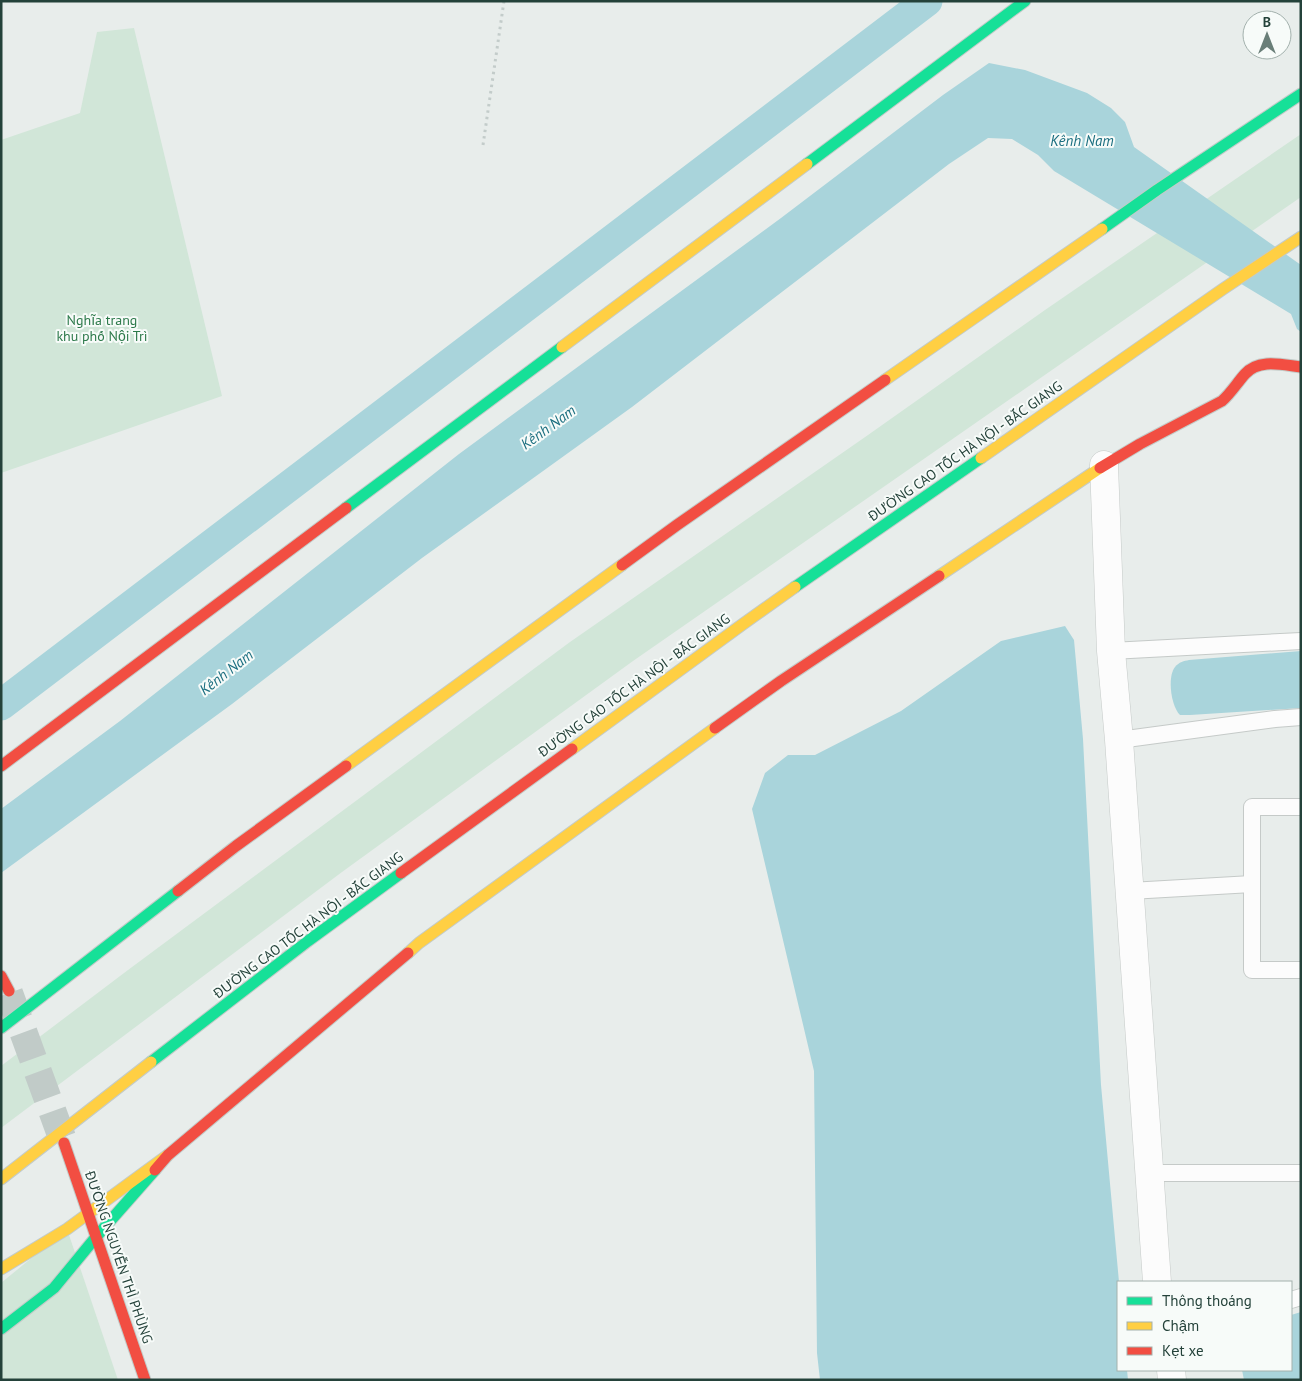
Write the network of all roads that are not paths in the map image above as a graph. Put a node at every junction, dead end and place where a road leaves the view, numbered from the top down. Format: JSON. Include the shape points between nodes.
{"nodes":[{"id":1,"x":1025,"y":1,"type":"edge"},
{"id":2,"x":1301,"y":94,"type":"edge"},
{"id":3,"x":1301,"y":237,"type":"edge"},
{"id":4,"x":1301,"y":367,"type":"edge"},
{"id":5,"x":1104,"y":465,"type":"junction"},
{"id":6,"x":1301,"y":641,"type":"edge"},
{"id":7,"x":1112,"y":651,"type":"junction"},
{"id":8,"x":1301,"y":717,"type":"edge"},
{"id":9,"x":1119,"y":740,"type":"junction"},
{"id":10,"x":1,"y":766,"type":"edge"},
{"id":11,"x":1301,"y":807,"type":"edge"},
{"id":12,"x":1252,"y":884,"type":"junction"},
{"id":13,"x":1130,"y":890,"type":"junction"},
{"id":14,"x":1301,"y":970,"type":"edge"},
{"id":15,"x":1,"y":976,"type":"edge"},
{"id":16,"x":9,"y":992,"type":"tunnel mouth"},
{"id":17,"x":1,"y":1028,"type":"edge"},
{"id":18,"x":64,"y":1143,"type":"tunnel mouth"},
{"id":19,"x":168,"y":1154,"type":"junction"},
{"id":20,"x":1149,"y":1173,"type":"junction"},
{"id":21,"x":1301,"y":1173,"type":"edge"},
{"id":22,"x":1,"y":1179,"type":"edge"},
{"id":23,"x":88,"y":1213,"type":"junction"},
{"id":24,"x":96,"y":1237,"type":"junction"},
{"id":25,"x":1,"y":1269,"type":"edge"},
{"id":26,"x":1157,"y":1281,"type":"edge"},
{"id":27,"x":1,"y":1329,"type":"edge"},
{"id":28,"x":145,"y":1380,"type":"edge"}],
"edges":[{"from":1,"to":10,"type":"main road"},
{"from":2,"to":17,"type":"main road","via":[[1157,190],[677,525],[236,846]]},
{"from":3,"to":22,"type":"main road","name":"ĐƯỜNG CAO TỐC HÀ NỘI - BẮC GIANG","via":[[743,624],[308,941]]},
{"from":4,"to":5,"type":"main road","via":[[1253,366],[1222,402]]},
{"from":5,"to":7,"type":"street"},
{"from":5,"to":19,"type":"main road","via":[[781,681],[419,943]]},
{"from":6,"to":7,"type":"lane"},
{"from":7,"to":9,"type":"street"},
{"from":8,"to":9,"type":"lane"},
{"from":9,"to":13,"type":"street"},
{"from":11,"to":12,"type":"lane","via":[[1252,807]]},
{"from":12,"to":13,"type":"lane"},
{"from":12,"to":14,"type":"lane","via":[[1252,970]]},
{"from":13,"to":20,"type":"street"},
{"from":15,"to":16,"type":"main road"},
{"from":18,"to":23,"type":"main road","name":"ĐƯỜNG NGUYỄN THÌ PHÙNG"},
{"from":19,"to":23,"type":"main road"},
{"from":19,"to":24,"type":"main road"},
{"from":20,"to":21,"type":"lane"},
{"from":20,"to":26,"type":"street"},
{"from":23,"to":24,"type":"main road","name":"ĐƯỜNG NGUYỄN THÌ PHÙNG"},
{"from":23,"to":25,"type":"main road"},
{"from":24,"to":27,"type":"main road","via":[[54,1288]]},
{"from":24,"to":28,"type":"main road","name":"ĐƯỜNG NGUYỄN THÌ PHÙNG"}]}
